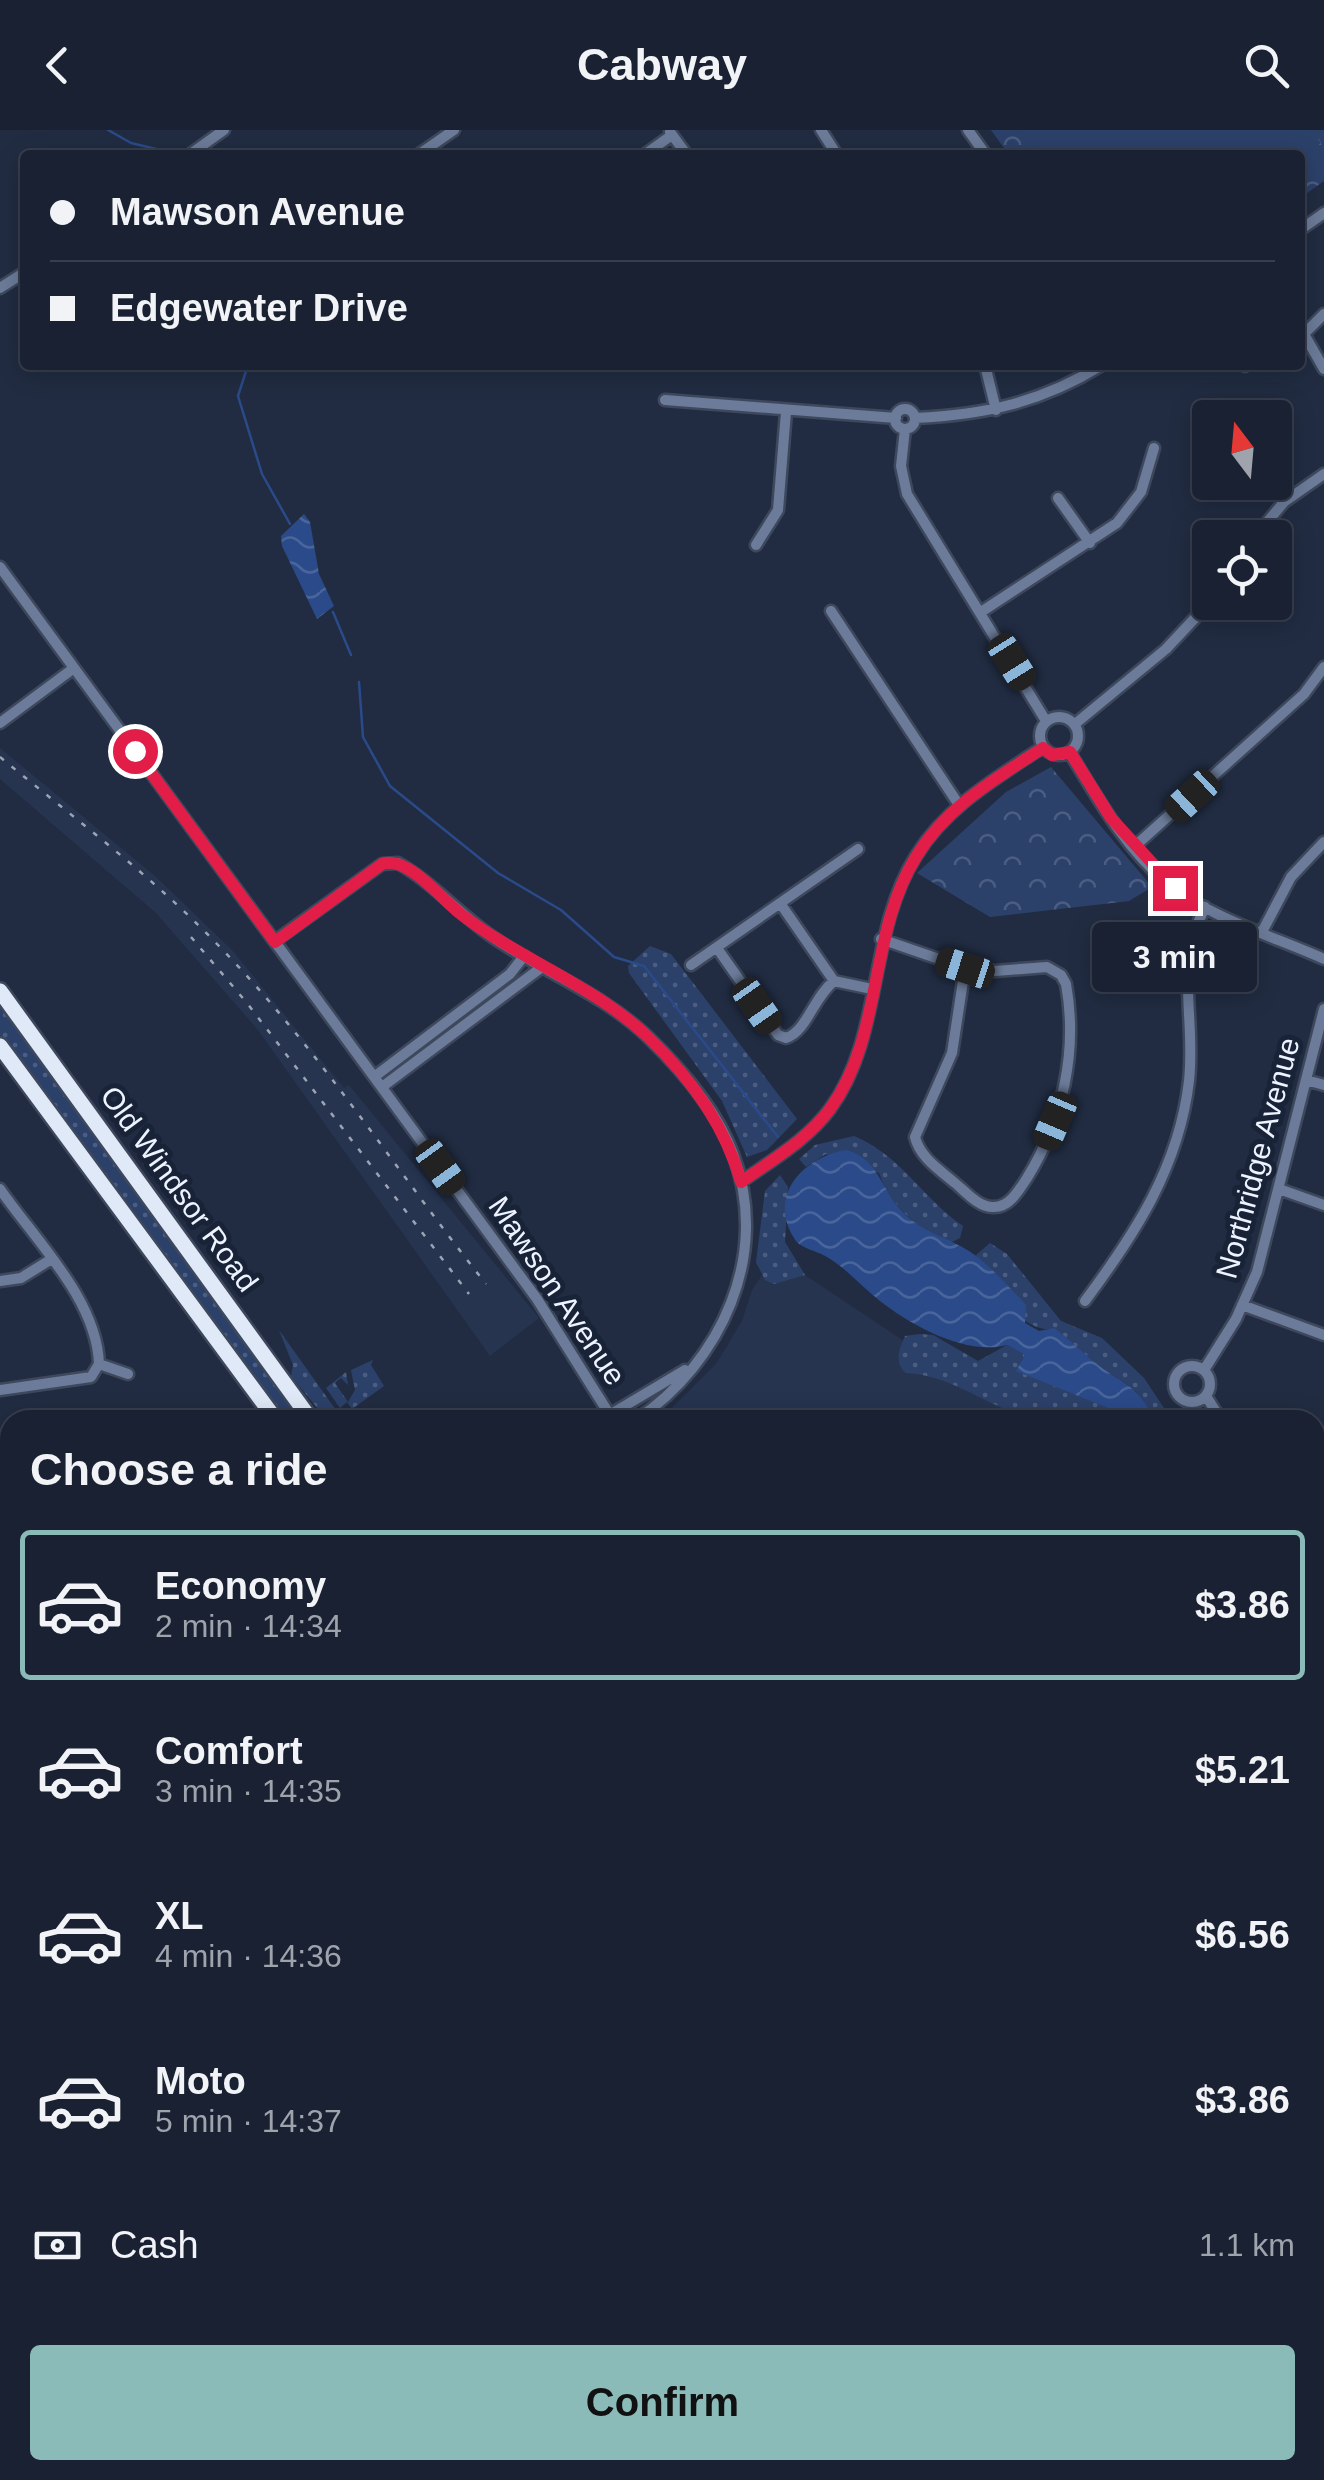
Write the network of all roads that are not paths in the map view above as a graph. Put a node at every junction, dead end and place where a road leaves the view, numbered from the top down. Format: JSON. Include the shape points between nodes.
{"nodes":[{"id":1,"x":454,"y":130,"type":"edge"},
{"id":2,"x":221,"y":131,"type":"edge"},
{"id":3,"x":671,"y":133,"type":"edge"},
{"id":4,"x":196,"y":150,"type":"edge"},
{"id":5,"x":425,"y":150,"type":"edge"},
{"id":6,"x":650,"y":150,"type":"edge"},
{"id":7,"x":1324,"y":314,"type":"edge"},
{"id":8,"x":1305,"y":331,"type":"edge"},
{"id":9,"x":1305,"y":339,"type":"edge"},
{"id":10,"x":1324,"y":369,"type":"edge"},
{"id":11,"x":987,"y":370,"type":"edge"},
{"id":12,"x":1093,"y":370,"type":"edge"},
{"id":13,"x":666,"y":400,"type":"dead end"},
{"id":14,"x":996,"y":410,"type":"junction"},
{"id":15,"x":786,"y":412,"type":"junction"},
{"id":16,"x":896,"y":418,"type":"junction"},
{"id":17,"x":915,"y":418,"type":"junction"},
{"id":18,"x":905,"y":429,"type":"junction"},
{"id":19,"x":1154,"y":448,"type":"dead end"},
{"id":20,"x":1324,"y":474,"type":"edge"},
{"id":21,"x":1058,"y":498,"type":"dead end"},
{"id":22,"x":1269,"y":520,"type":"edge"},
{"id":23,"x":1090,"y":543,"type":"junction"},
{"id":24,"x":756,"y":544,"type":"dead end"},
{"id":25,"x":0,"y":567,"type":"edge"},
{"id":26,"x":831,"y":610,"type":"dead end"},
{"id":27,"x":981,"y":612,"type":"junction"},
{"id":28,"x":1193,"y":620,"type":"edge"},
{"id":29,"x":1324,"y":667,"type":"edge"},
{"id":30,"x":74,"y":668,"type":"junction"},
{"id":31,"x":1046,"y":722,"type":"junction"},
{"id":32,"x":0,"y":723,"type":"edge"},
{"id":33,"x":1074,"y":724,"type":"junction"},
{"id":34,"x":1043,"y":748,"type":"junction"},
{"id":35,"x":1070,"y":752,"type":"junction"},
{"id":36,"x":959,"y":805,"type":"junction"},
{"id":37,"x":1324,"y":842,"type":"edge"},
{"id":38,"x":1134,"y":847,"type":"junction"},
{"id":39,"x":858,"y":849,"type":"dead end"},
{"id":40,"x":780,"y":903,"type":"junction"},
{"id":41,"x":1205,"y":907,"type":"junction"},
{"id":42,"x":1262,"y":932,"type":"junction"},
{"id":43,"x":881,"y":939,"type":"junction"},
{"id":44,"x":275,"y":942,"type":"junction"},
{"id":45,"x":716,"y":948,"type":"junction"},
{"id":46,"x":524,"y":956,"type":"junction"},
{"id":47,"x":1324,"y":960,"type":"edge"},
{"id":48,"x":691,"y":965,"type":"dead end"},
{"id":49,"x":542,"y":967,"type":"junction"},
{"id":50,"x":965,"y":968,"type":"junction"},
{"id":51,"x":834,"y":981,"type":"junction"},
{"id":52,"x":872,"y":989,"type":"junction"},
{"id":53,"x":0,"y":991,"type":"edge"},
{"id":54,"x":1324,"y":1009,"type":"edge"},
{"id":55,"x":0,"y":1046,"type":"edge"},
{"id":56,"x":374,"y":1076,"type":"junction"},
{"id":57,"x":1306,"y":1080,"type":"junction"},
{"id":58,"x":1324,"y":1085,"type":"edge"},
{"id":59,"x":382,"y":1088,"type":"junction"},
{"id":60,"x":741,"y":1182,"type":"junction"},
{"id":61,"x":1279,"y":1189,"type":"junction"},
{"id":62,"x":0,"y":1190,"type":"edge"},
{"id":63,"x":1324,"y":1205,"type":"edge"},
{"id":64,"x":50,"y":1260,"type":"junction"},
{"id":65,"x":0,"y":1281,"type":"edge"},
{"id":66,"x":1085,"y":1302,"type":"dead end"},
{"id":67,"x":1242,"y":1305,"type":"junction"},
{"id":68,"x":1324,"y":1335,"type":"edge"},
{"id":69,"x":99,"y":1364,"type":"junction"},
{"id":70,"x":694,"y":1364,"type":"junction"},
{"id":71,"x":1204,"y":1370,"type":"junction"},
{"id":72,"x":128,"y":1374,"type":"dead end"},
{"id":73,"x":0,"y":1390,"type":"edge"},
{"id":74,"x":1206,"y":1396,"type":"junction"},
{"id":75,"x":269,"y":1410,"type":"edge"},
{"id":76,"x":304,"y":1410,"type":"edge"},
{"id":77,"x":603,"y":1410,"type":"edge"},
{"id":78,"x":621,"y":1410,"type":"edge"},
{"id":79,"x":646,"y":1410,"type":"edge"},
{"id":80,"x":1214,"y":1410,"type":"edge"}],
"edges":[{"from":1,"to":5,"type":"street"},
{"from":2,"to":4,"type":"street"},
{"from":3,"to":6,"type":"street"},
{"from":7,"to":8,"type":"street"},
{"from":9,"to":10,"type":"street"},
{"from":11,"to":14,"type":"street"},
{"from":12,"to":14,"type":"street","via":[[1056,391]]},
{"from":13,"to":15,"type":"street"},
{"from":14,"to":17,"type":"street"},
{"from":15,"to":16,"type":"street"},
{"from":15,"to":24,"type":"street","via":[[776,519]]},
{"from":16,"to":17,"type":"street","via":[[905,410]]},
{"from":16,"to":18,"type":"street"},
{"from":17,"to":18,"type":"street"},
{"from":18,"to":27,"type":"street","via":[[901,466],[907,494]]},
{"from":19,"to":23,"type":"street","via":[[1141,492]]},
{"from":20,"to":22,"type":"street"},
{"from":21,"to":23,"type":"street"},
{"from":23,"to":27,"type":"street"},
{"from":25,"to":30,"type":"street","name":"Mawson Avenue"},
{"from":26,"to":36,"type":"street"},
{"from":27,"to":31,"type":"street"},
{"from":28,"to":33,"type":"street"},
{"from":29,"to":38,"type":"street","via":[[1304,694]]},
{"from":30,"to":32,"type":"street"},
{"from":30,"to":44,"type":"street","name":"Mawson Avenue"},
{"from":31,"to":33,"type":"street","via":[[1061,717]]},
{"from":31,"to":34,"type":"street","via":[[1039,737]]},
{"from":33,"to":35,"type":"street","via":[[1078,739]]},
{"from":34,"to":35,"type":"street","via":[[1052,755]]},
{"from":34,"to":36,"type":"street"},
{"from":35,"to":38,"type":"street"},
{"from":36,"to":43,"type":"street","via":[[907,872]]},
{"from":37,"to":42,"type":"street","via":[[1292,878]]},
{"from":38,"to":41,"type":"street","via":[[1165,882]]},
{"from":39,"to":40,"type":"street"},
{"from":40,"to":45,"type":"street"},
{"from":40,"to":51,"type":"street"},
{"from":41,"to":42,"type":"street"},
{"from":41,"to":66,"type":"street","via":[[1188,945],[1189,1081],[1179,1130],[1150,1209]]},
{"from":42,"to":47,"type":"street"},
{"from":43,"to":50,"type":"street"},
{"from":43,"to":52,"type":"street"},
{"from":44,"to":46,"type":"street","via":[[382,864],[394,862]]},
{"from":44,"to":56,"type":"street","name":"Mawson Avenue"},
{"from":45,"to":48,"type":"street"},
{"from":45,"to":51,"type":"street","via":[[786,1038],[802,1027],[816,996]]},
{"from":46,"to":49,"type":"street"},
{"from":46,"to":56,"type":"street","via":[[510,974]]},
{"from":49,"to":59,"type":"street"},
{"from":49,"to":60,"type":"street","via":[[594,994],[659,1049],[710,1112]]},
{"from":50,"to":50,"type":"street","via":[[952,1053],[916,1138],[937,1168],[992,1207],[1009,1202],[1026,1179],[1059,1107],[1070,1039],[1067,989],[1061,975],[1042,966]]},
{"from":51,"to":52,"type":"street"},
{"from":52,"to":60,"type":"street","via":[[854,1068],[831,1108]]},
{"from":53,"to":76,"type":"highway","name":"Old Windsor Road"},
{"from":54,"to":57,"type":"street","name":"Northridge Avenue"},
{"from":55,"to":75,"type":"highway","name":"Old Windsor Road"},
{"from":56,"to":59,"type":"street","name":"Mawson Avenue"},
{"from":57,"to":58,"type":"street"},
{"from":57,"to":61,"type":"street","name":"Northridge Avenue"},
{"from":59,"to":77,"type":"street","name":"Mawson Avenue","via":[[537,1299]]},
{"from":60,"to":70,"type":"street","via":[[741,1278],[723,1325]]},
{"from":61,"to":63,"type":"street"},
{"from":61,"to":67,"type":"street","name":"Northridge Avenue","via":[[1258,1272]]},
{"from":62,"to":64,"type":"street"},
{"from":64,"to":65,"type":"street","via":[[21,1278]]},
{"from":64,"to":69,"type":"street","via":[[90,1312]]},
{"from":67,"to":68,"type":"street"},
{"from":67,"to":71,"type":"street","name":"Northridge Avenue"},
{"from":69,"to":72,"type":"street"},
{"from":69,"to":73,"type":"street","via":[[91,1377]]},
{"from":70,"to":78,"type":"street"},
{"from":70,"to":79,"type":"street"},
{"from":71,"to":74,"type":"street","name":"Northridge Avenue","via":[[1210,1382]]},
{"from":71,"to":74,"type":"street","name":"Northridge Avenue","via":[[1184,1368],[1174,1386],[1187,1401]]},
{"from":74,"to":80,"type":"street","name":"Northridge Avenue"}]}
